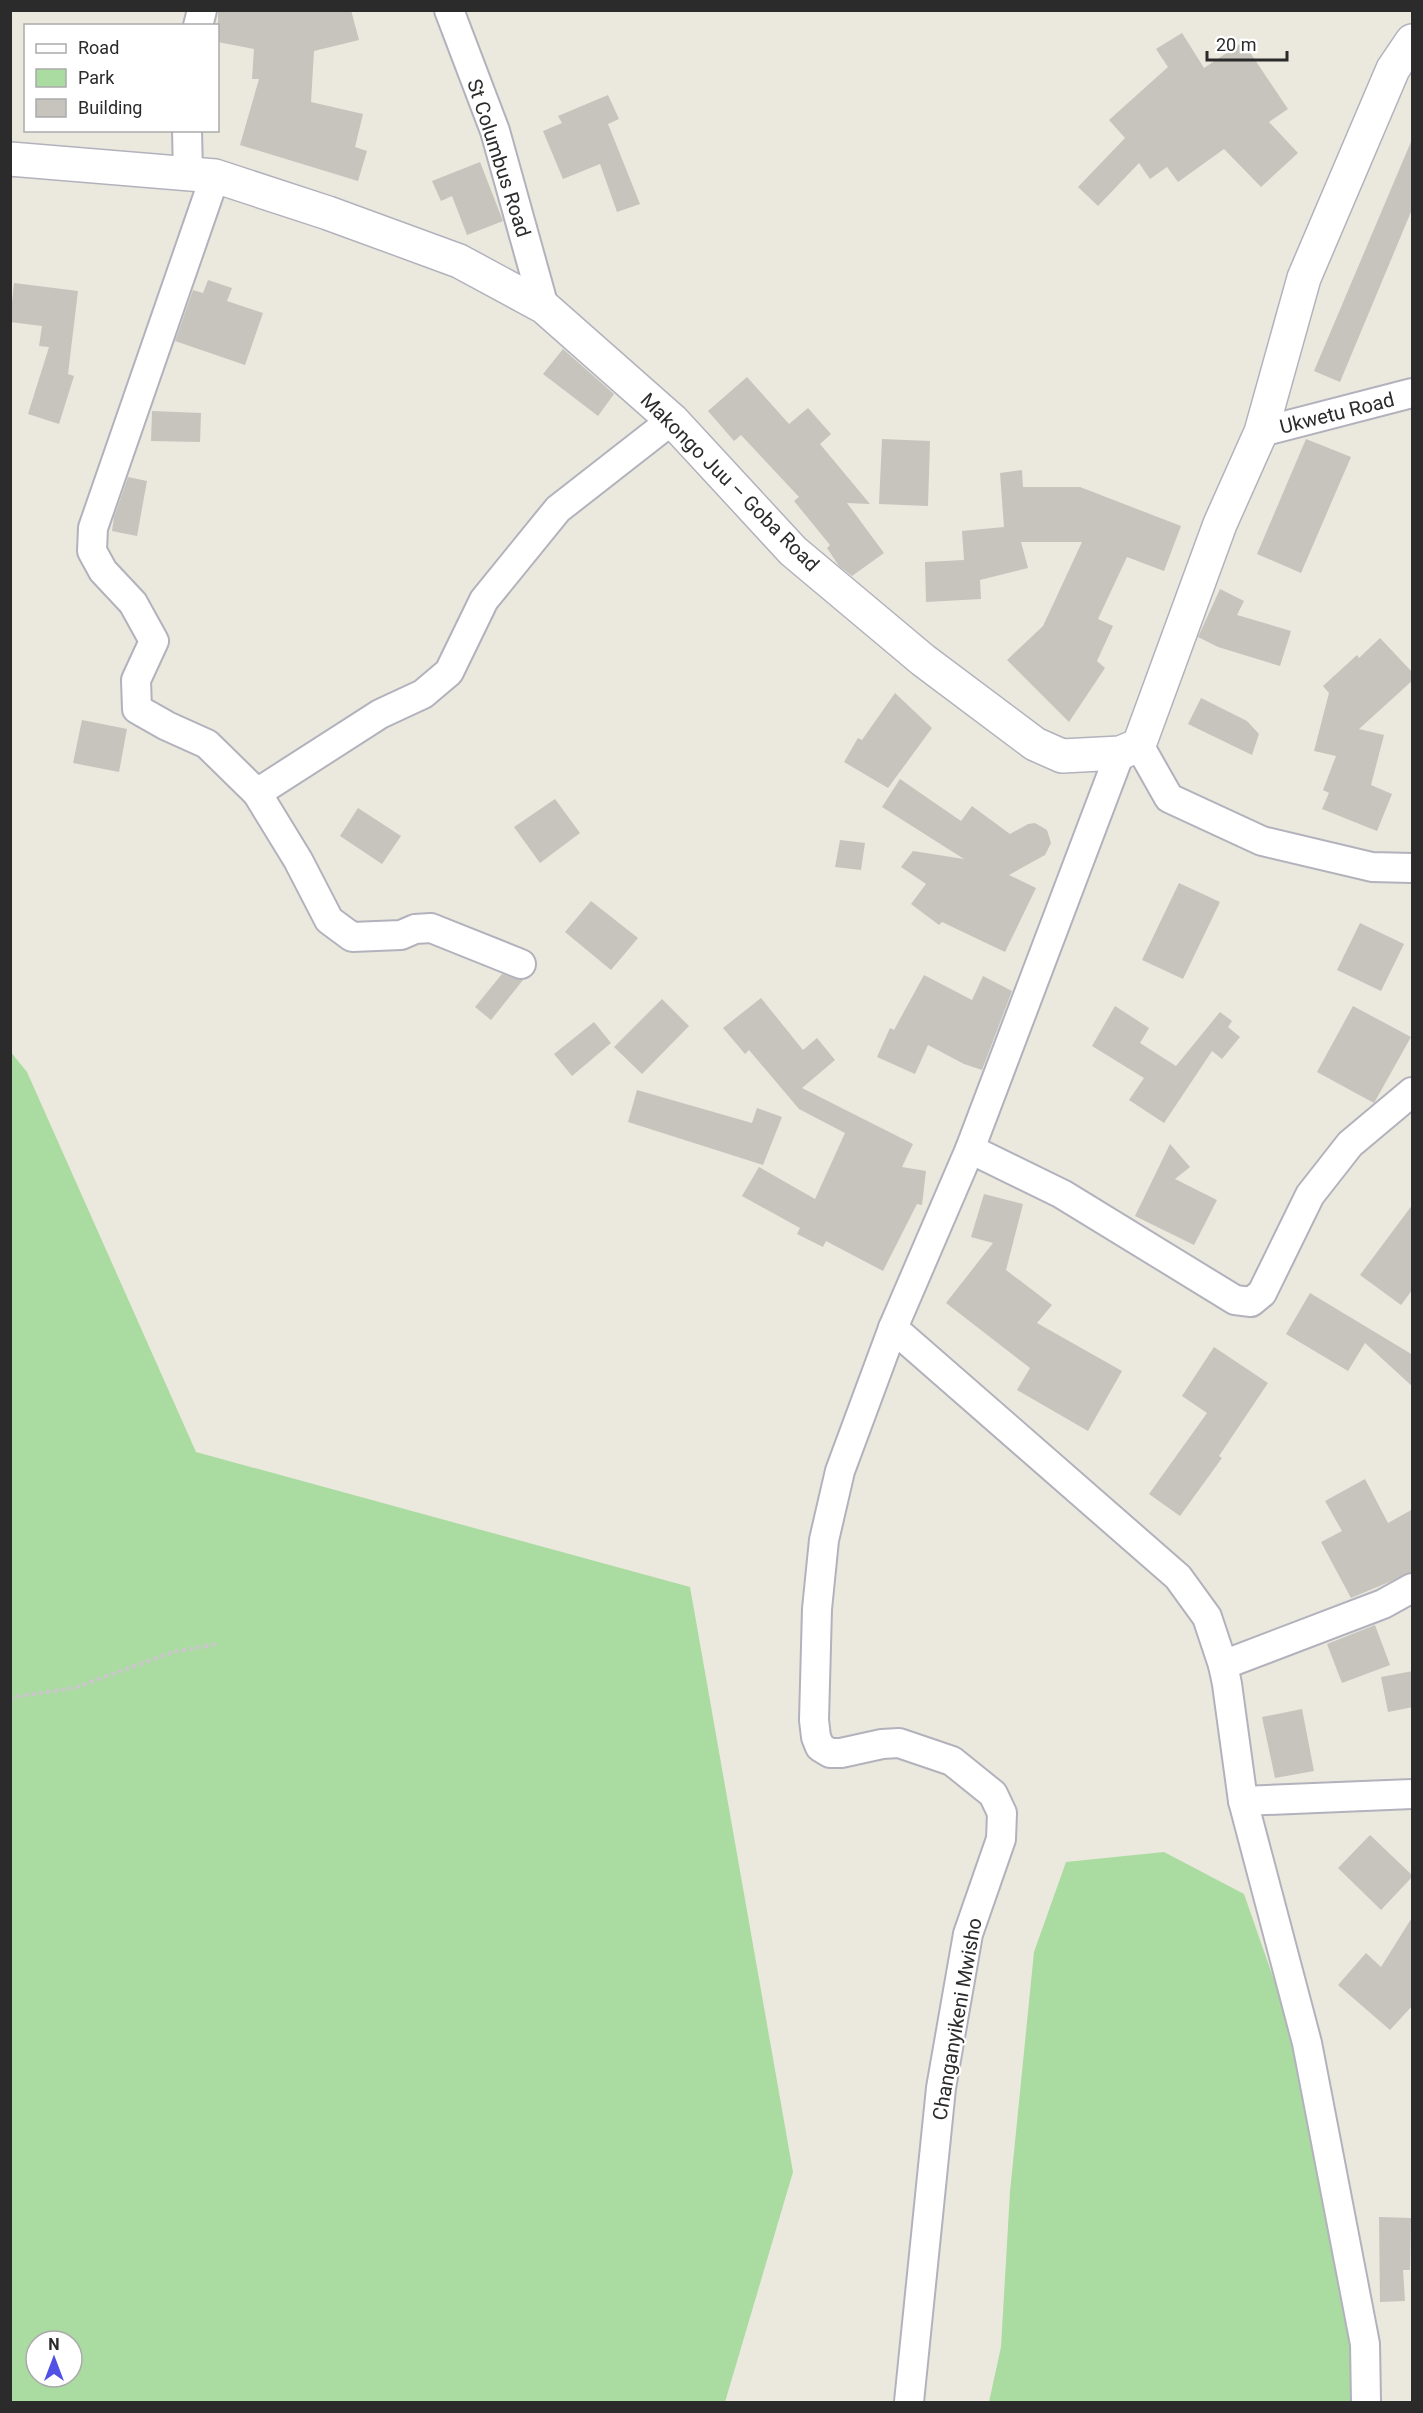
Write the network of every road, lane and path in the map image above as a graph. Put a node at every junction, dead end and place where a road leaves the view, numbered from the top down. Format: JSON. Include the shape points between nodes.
{"nodes":[{"id":1,"x":449,"y":10,"type":"edge"},
{"id":2,"x":1413,"y":41,"type":"edge"},
{"id":3,"x":188,"y":132,"type":"edge"},
{"id":4,"x":10,"y":159,"type":"edge"},
{"id":5,"x":201,"y":175,"type":"junction"},
{"id":6,"x":544,"y":307,"type":"junction"},
{"id":7,"x":1413,"y":393,"type":"edge"},
{"id":8,"x":672,"y":420,"type":"junction"},
{"id":9,"x":1261,"y":432,"type":"junction"},
{"id":10,"x":1130,"y":749,"type":"junction"},
{"id":11,"x":257,"y":793,"type":"junction"},
{"id":12,"x":1413,"y":868,"type":"edge"},
{"id":13,"x":521,"y":964,"type":"dead end"},
{"id":14,"x":1413,"y":1092,"type":"edge"},
{"id":15,"x":970,"y":1149,"type":"junction"},
{"id":16,"x":893,"y":1328,"type":"junction"},
{"id":17,"x":1413,"y":1588,"type":"edge"},
{"id":18,"x":218,"y":1644,"type":"dead end"},
{"id":19,"x":1223,"y":1665,"type":"junction"},
{"id":20,"x":10,"y":1700,"type":"edge"},
{"id":21,"x":1413,"y":1794,"type":"edge"},
{"id":22,"x":1243,"y":1801,"type":"junction"},
{"id":23,"x":909,"y":2403,"type":"edge"},
{"id":24,"x":1366,"y":2403,"type":"edge"}],
"edges":[{"from":1,"to":6,"type":"street","name":"St Columbus Road","via":[[495,131]]},
{"from":2,"to":9,"type":"street","via":[[1393,69],[1304,278]]},
{"from":3,"to":5,"type":"street"},
{"from":4,"to":5,"type":"street","name":"Makongo Juu – Goba Road"},
{"from":5,"to":6,"type":"street","name":"Makongo Juu – Goba Road","via":[[328,213],[459,261]]},
{"from":5,"to":11,"type":"street","via":[[93,528],[92,551],[103,571],[133,603],[154,641],[136,680],[136,709],[207,744]]},
{"from":6,"to":8,"type":"street","name":"Makongo Juu – Goba Road"},
{"from":7,"to":9,"type":"street","name":"Ukwetu Road"},
{"from":8,"to":10,"type":"street","name":"Makongo Juu – Goba Road","via":[[793,550],[923,660],[1035,744],[1062,756]]},
{"from":8,"to":11,"type":"street","via":[[558,509],[484,600],[449,672],[423,694],[380,714]]},
{"from":9,"to":10,"type":"street"},
{"from":10,"to":12,"type":"street","via":[[1169,798],[1262,841],[1372,867]]},
{"from":10,"to":15,"type":"street"},
{"from":11,"to":13,"type":"street","via":[[329,920],[352,937],[400,935],[431,928]]},
{"from":14,"to":15,"type":"street","via":[[1350,1144],[1310,1195],[1262,1293],[1251,1302],[1235,1300],[1062,1194]]},
{"from":15,"to":16,"type":"street"},
{"from":16,"to":19,"type":"street","via":[[1178,1577],[1207,1617]]},
{"from":16,"to":23,"type":"street","name":"Changanyikeni Mwisho","via":[[840,1471],[824,1540],[817,1609],[816,1737],[820,1747],[830,1753],[899,1743],[952,1761],[993,1794],[1002,1813],[1001,1839],[968,1934],[941,2088]]},
{"from":17,"to":19,"type":"street","via":[[1383,1604]]},
{"from":18,"to":20,"type":"path","via":[[173,1652],[74,1688]]},
{"from":19,"to":22,"type":"street"},
{"from":21,"to":22,"type":"street"},
{"from":22,"to":24,"type":"street","via":[[1307,2043],[1365,2344]]}]}
